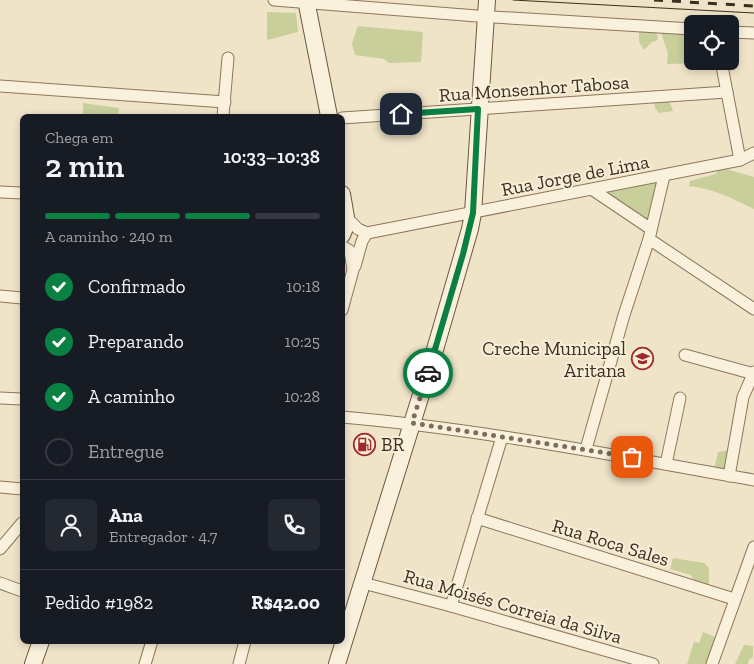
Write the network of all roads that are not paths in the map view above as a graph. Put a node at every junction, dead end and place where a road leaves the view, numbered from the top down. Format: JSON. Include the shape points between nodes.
{"nodes":[{"id":1,"x":274,"y":0,"type":"edge"},
{"id":2,"x":306,"y":2,"type":"edge"},
{"id":3,"x":486,"y":8,"type":"edge"},
{"id":4,"x":684,"y":28,"type":"edge"},
{"id":5,"x":739,"y":33,"type":"edge"},
{"id":6,"x":754,"y":34,"type":"edge"},
{"id":7,"x":228,"y":58,"type":"dead end"},
{"id":8,"x":723,"y":70,"type":"edge"},
{"id":9,"x":0,"y":86,"type":"edge"},
{"id":10,"x":727,"y":92,"type":"junction"},
{"id":11,"x":225,"y":102,"type":"junction"},
{"id":12,"x":478,"y":109,"type":"junction"},
{"id":13,"x":223,"y":114,"type":"edge"},
{"id":14,"x":329,"y":114,"type":"edge"},
{"id":15,"x":345,"y":118,"type":"edge"},
{"id":16,"x":754,"y":153,"type":"edge"},
{"id":17,"x":740,"y":160,"type":"junction"},
{"id":18,"x":664,"y":176,"type":"junction"},
{"id":19,"x":593,"y":190,"type":"junction"},
{"id":20,"x":0,"y":192,"type":"edge"},
{"id":21,"x":20,"y":193,"type":"edge"},
{"id":22,"x":345,"y":208,"type":"edge"},
{"id":23,"x":473,"y":213,"type":"junction"},
{"id":24,"x":347,"y":218,"type":"junction"},
{"id":25,"x":345,"y":229,"type":"edge"},
{"id":26,"x":367,"y":233,"type":"junction"},
{"id":27,"x":650,"y":234,"type":"junction"},
{"id":28,"x":345,"y":248,"type":"edge"},
{"id":29,"x":353,"y":270,"type":"junction"},
{"id":30,"x":0,"y":296,"type":"edge"},
{"id":31,"x":20,"y":298,"type":"edge"},
{"id":32,"x":345,"y":299,"type":"edge"},
{"id":33,"x":754,"y":309,"type":"edge"},
{"id":34,"x":685,"y":355,"type":"dead end"},
{"id":35,"x":754,"y":373,"type":"edge"},
{"id":36,"x":0,"y":398,"type":"edge"},
{"id":37,"x":680,"y":398,"type":"dead end"},
{"id":38,"x":20,"y":399,"type":"edge"},
{"id":39,"x":345,"y":417,"type":"edge"},
{"id":40,"x":412,"y":423,"type":"junction"},
{"id":41,"x":502,"y":437,"type":"junction"},
{"id":42,"x":586,"y":449,"type":"junction"},
{"id":43,"x":666,"y":464,"type":"junction"},
{"id":44,"x":729,"y":476,"type":"junction"},
{"id":45,"x":754,"y":480,"type":"edge"},
{"id":46,"x":0,"y":487,"type":"edge"},
{"id":47,"x":20,"y":489,"type":"edge"},
{"id":48,"x":477,"y":518,"type":"junction"},
{"id":49,"x":20,"y":525,"type":"edge"},
{"id":50,"x":754,"y":547,"type":"edge"},
{"id":51,"x":0,"y":549,"type":"edge"},
{"id":52,"x":0,"y":583,"type":"edge"},
{"id":53,"x":363,"y":583,"type":"junction"},
{"id":54,"x":20,"y":590,"type":"edge"},
{"id":55,"x":734,"y":599,"type":"junction"},
{"id":56,"x":451,"y":606,"type":"junction"},
{"id":57,"x":345,"y":639,"type":"edge"},
{"id":58,"x":40,"y":644,"type":"edge"},
{"id":59,"x":151,"y":644,"type":"edge"},
{"id":60,"x":244,"y":644,"type":"edge"},
{"id":61,"x":343,"y":644,"type":"edge"},
{"id":62,"x":33,"y":664,"type":"edge"},
{"id":63,"x":145,"y":664,"type":"edge"},
{"id":64,"x":238,"y":664,"type":"edge"},
{"id":65,"x":337,"y":664,"type":"edge"},
{"id":66,"x":653,"y":664,"type":"edge"},
{"id":67,"x":712,"y":664,"type":"edge"}],
"edges":[{"from":1,"to":2,"type":"street"},
{"from":2,"to":3,"type":"street"},
{"from":2,"to":14,"type":"main road"},
{"from":3,"to":4,"type":"street"},
{"from":3,"to":12,"type":"main road"},
{"from":5,"to":6,"type":"street"},
{"from":7,"to":11,"type":"street"},
{"from":8,"to":10,"type":"street"},
{"from":9,"to":11,"type":"street"},
{"from":10,"to":12,"type":"street","name":"Rua Monsenhor Tabosa"},
{"from":10,"to":17,"type":"street"},
{"from":11,"to":13,"type":"street"},
{"from":12,"to":15,"type":"street","name":"Rua Monsenhor Tabosa"},
{"from":12,"to":23,"type":"main road"},
{"from":16,"to":17,"type":"street","name":"Rua Jorge de Lima"},
{"from":17,"to":18,"type":"street","name":"Rua Jorge de Lima"},
{"from":18,"to":19,"type":"street","name":"Rua Jorge de Lima"},
{"from":18,"to":27,"type":"street"},
{"from":19,"to":23,"type":"street","name":"Rua Jorge de Lima"},
{"from":19,"to":27,"type":"street"},
{"from":20,"to":21,"type":"street"},
{"from":22,"to":24,"type":"main road"},
{"from":23,"to":26,"type":"street","name":"Rua Jorge de Lima"},
{"from":23,"to":40,"type":"main road"},
{"from":24,"to":25,"type":"main road"},
{"from":24,"to":26,"type":"street"},
{"from":26,"to":29,"type":"street"},
{"from":27,"to":33,"type":"street"},
{"from":27,"to":42,"type":"street"},
{"from":28,"to":29,"type":"street","via":[[350,251]]},
{"from":29,"to":32,"type":"street"},
{"from":30,"to":31,"type":"street"},
{"from":34,"to":35,"type":"street"},
{"from":35,"to":44,"type":"street","via":[[743,397]]},
{"from":36,"to":38,"type":"street"},
{"from":37,"to":43,"type":"street"},
{"from":39,"to":40,"type":"street"},
{"from":40,"to":41,"type":"street"},
{"from":40,"to":53,"type":"main road"},
{"from":41,"to":42,"type":"street"},
{"from":41,"to":48,"type":"street"},
{"from":42,"to":43,"type":"street"},
{"from":43,"to":44,"type":"street"},
{"from":44,"to":45,"type":"street"},
{"from":46,"to":47,"type":"street"},
{"from":48,"to":55,"type":"street","name":"Rua Roca Sales"},
{"from":48,"to":56,"type":"street"},
{"from":49,"to":51,"type":"street"},
{"from":50,"to":55,"type":"street"},
{"from":52,"to":54,"type":"street"},
{"from":53,"to":56,"type":"street","name":"Rua Moisés Correia da Silva"},
{"from":53,"to":57,"type":"main road"},
{"from":55,"to":67,"type":"street"},
{"from":56,"to":66,"type":"street","name":"Rua Moisés Correia da Silva"},
{"from":58,"to":62,"type":"main road"},
{"from":59,"to":63,"type":"street"},
{"from":60,"to":64,"type":"street"},
{"from":61,"to":65,"type":"main road"}]}
